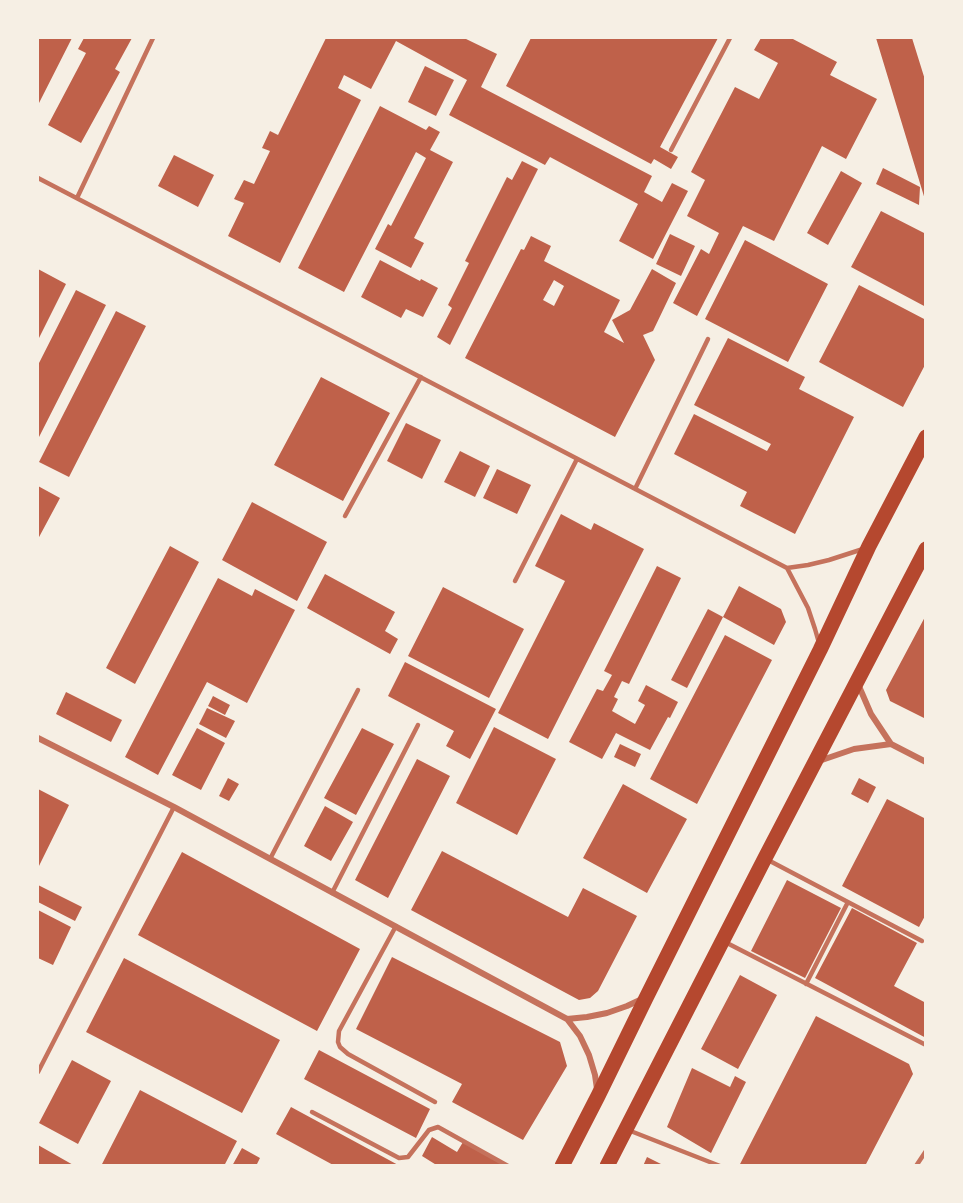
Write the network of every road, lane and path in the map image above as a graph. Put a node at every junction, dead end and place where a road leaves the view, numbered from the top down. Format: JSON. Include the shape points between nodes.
{"nodes":[{"id":1,"x":153,"y":38,"type":"edge"},
{"id":2,"x":730,"y":38,"type":"edge"},
{"id":3,"x":671,"y":150,"type":"dead end"},
{"id":4,"x":38,"y":178,"type":"edge"},
{"id":5,"x":77,"y":198,"type":"junction"},
{"id":6,"x":708,"y":339,"type":"dead end"},
{"id":7,"x":421,"y":377,"type":"junction"},
{"id":8,"x":926,"y":437,"type":"edge"},
{"id":9,"x":577,"y":459,"type":"junction"},
{"id":10,"x":635,"y":489,"type":"junction"},
{"id":11,"x":345,"y":516,"type":"dead end"},
{"id":12,"x":869,"y":546,"type":"junction"},
{"id":13,"x":926,"y":549,"type":"edge"},
{"id":14,"x":788,"y":568,"type":"junction"},
{"id":15,"x":515,"y":581,"type":"dead end"},
{"id":16,"x":820,"y":650,"type":"junction"},
{"id":17,"x":857,"y":681,"type":"junction"},
{"id":18,"x":358,"y":690,"type":"dead end"},
{"id":19,"x":418,"y":725,"type":"dead end"},
{"id":20,"x":38,"y":738,"type":"edge"},
{"id":21,"x":891,"y":744,"type":"junction"},
{"id":22,"x":815,"y":762,"type":"junction"},
{"id":23,"x":926,"y":762,"type":"edge"},
{"id":24,"x":174,"y":807,"type":"junction"},
{"id":25,"x":765,"y":858,"type":"junction"},
{"id":26,"x":270,"y":859,"type":"junction"},
{"id":27,"x":332,"y":893,"type":"junction"},
{"id":28,"x":848,"y":902,"type":"junction"},
{"id":29,"x":396,"y":926,"type":"junction"},
{"id":30,"x":722,"y":940,"type":"junction"},
{"id":31,"x":922,"y":941,"type":"dead end"},
{"id":32,"x":806,"y":984,"type":"junction"},
{"id":33,"x":646,"y":998,"type":"junction"},
{"id":34,"x":567,"y":1019,"type":"junction"},
{"id":35,"x":926,"y":1045,"type":"edge"},
{"id":36,"x":38,"y":1072,"type":"edge"},
{"id":37,"x":598,"y":1096,"type":"junction"},
{"id":38,"x":435,"y":1102,"type":"dead end"},
{"id":39,"x":312,"y":1112,"type":"dead end"},
{"id":40,"x":626,"y":1129,"type":"junction"},
{"id":41,"x":926,"y":1151,"type":"edge"},
{"id":42,"x":508,"y":1166,"type":"edge"},
{"id":43,"x":562,"y":1166,"type":"edge"},
{"id":44,"x":607,"y":1166,"type":"edge"},
{"id":45,"x":720,"y":1166,"type":"edge"},
{"id":46,"x":916,"y":1166,"type":"edge"}],
"edges":[{"from":1,"to":5,"type":"lane"},
{"from":2,"to":3,"type":"lane"},
{"from":4,"to":5,"type":"lane"},
{"from":5,"to":7,"type":"lane"},
{"from":6,"to":10,"type":"lane"},
{"from":7,"to":9,"type":"lane"},
{"from":7,"to":11,"type":"lane"},
{"from":8,"to":12,"type":"main road"},
{"from":9,"to":10,"type":"lane"},
{"from":9,"to":15,"type":"lane"},
{"from":10,"to":14,"type":"lane"},
{"from":12,"to":14,"type":"lane","via":[[829,560]]},
{"from":12,"to":16,"type":"main road"},
{"from":13,"to":17,"type":"main road"},
{"from":14,"to":16,"type":"lane","via":[[808,608]]},
{"from":16,"to":33,"type":"main road"},
{"from":17,"to":21,"type":"street","via":[[871,714]]},
{"from":17,"to":22,"type":"main road"},
{"from":18,"to":26,"type":"lane"},
{"from":19,"to":27,"type":"lane"},
{"from":20,"to":24,"type":"street"},
{"from":21,"to":22,"type":"street","via":[[854,749]]},
{"from":21,"to":23,"type":"street"},
{"from":22,"to":25,"type":"main road"},
{"from":24,"to":26,"type":"street"},
{"from":24,"to":36,"type":"lane"},
{"from":25,"to":28,"type":"lane"},
{"from":25,"to":30,"type":"main road"},
{"from":26,"to":27,"type":"street"},
{"from":27,"to":29,"type":"street"},
{"from":28,"to":31,"type":"lane"},
{"from":28,"to":32,"type":"lane"},
{"from":29,"to":34,"type":"street"},
{"from":29,"to":38,"type":"lane","via":[[339,1031],[338,1042],[348,1054]]},
{"from":30,"to":32,"type":"lane"},
{"from":30,"to":40,"type":"main road"},
{"from":32,"to":35,"type":"lane"},
{"from":33,"to":34,"type":"street","via":[[607,1013]]},
{"from":33,"to":37,"type":"main road"},
{"from":34,"to":37,"type":"street","via":[[589,1055]]},
{"from":37,"to":43,"type":"main road"},
{"from":39,"to":42,"type":"lane","via":[[399,1158],[408,1157],[429,1130],[438,1127]]},
{"from":40,"to":44,"type":"main road"},
{"from":40,"to":45,"type":"lane"},
{"from":41,"to":46,"type":"lane"}]}
